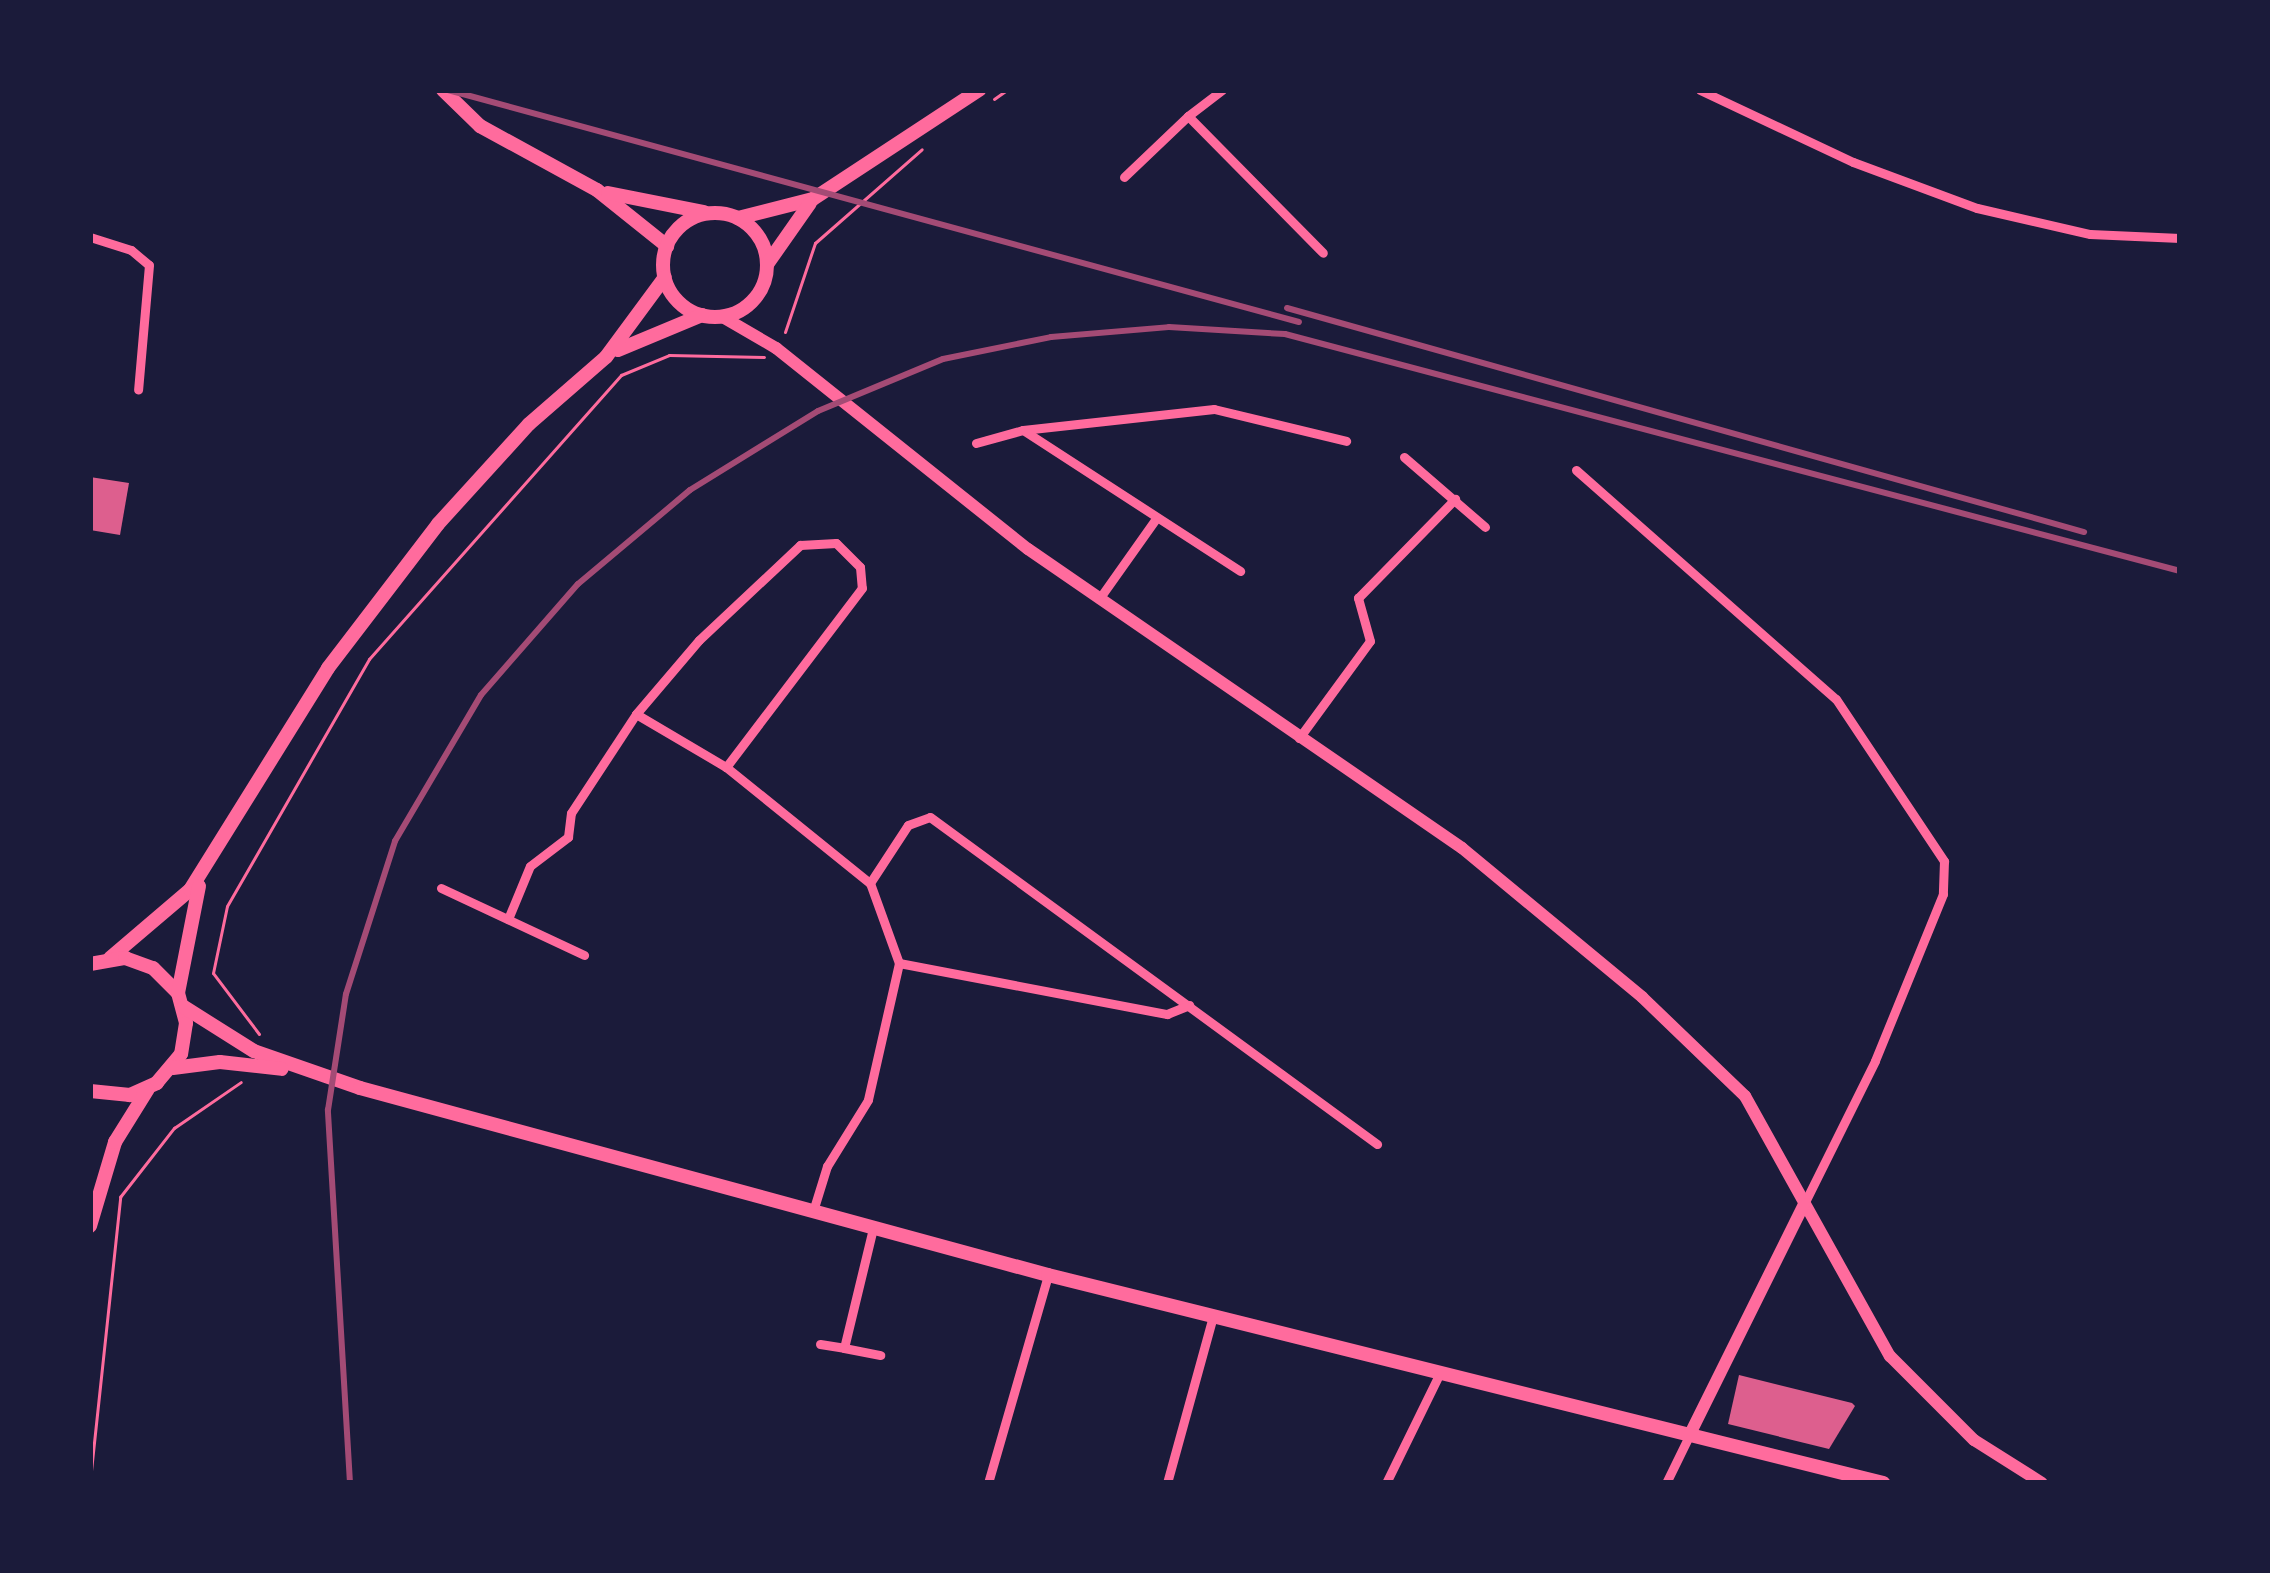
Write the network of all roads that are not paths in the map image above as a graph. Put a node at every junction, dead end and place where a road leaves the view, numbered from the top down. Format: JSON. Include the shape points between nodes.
{"nodes":[{"id":1,"x":442,"y":90,"type":"edge"},
{"id":2,"x":1222,"y":90,"type":"edge"},
{"id":3,"x":1700,"y":90,"type":"edge"},
{"id":4,"x":984,"y":96,"type":"edge"},
{"id":5,"x":1188,"y":116,"type":"junction"},
{"id":6,"x":1124,"y":177,"type":"dead end"},
{"id":7,"x":597,"y":190,"type":"junction"},
{"id":8,"x":813,"y":199,"type":"junction"},
{"id":9,"x":710,"y":213,"type":"junction"},
{"id":10,"x":737,"y":218,"type":"junction"},
{"id":11,"x":90,"y":237,"type":"edge"},
{"id":12,"x":2180,"y":238,"type":"edge"},
{"id":13,"x":667,"y":246,"type":"junction"},
{"id":14,"x":1323,"y":253,"type":"dead end"},
{"id":15,"x":767,"y":265,"type":"junction"},
{"id":16,"x":665,"y":278,"type":"junction"},
{"id":17,"x":702,"y":315,"type":"junction"},
{"id":18,"x":721,"y":316,"type":"junction"},
{"id":19,"x":606,"y":357,"type":"junction"},
{"id":20,"x":138,"y":390,"type":"dead end"},
{"id":21,"x":1023,"y":430,"type":"junction"},
{"id":22,"x":1346,"y":441,"type":"dead end"},
{"id":23,"x":976,"y":442,"type":"dead end"},
{"id":24,"x":1404,"y":457,"type":"dead end"},
{"id":25,"x":1576,"y":470,"type":"dead end"},
{"id":26,"x":1455,"y":499,"type":"junction"},
{"id":27,"x":1155,"y":520,"type":"junction"},
{"id":28,"x":1485,"y":527,"type":"dead end"},
{"id":29,"x":1240,"y":571,"type":"dead end"},
{"id":30,"x":1099,"y":599,"type":"junction"},
{"id":31,"x":636,"y":714,"type":"junction"},
{"id":32,"x":1299,"y":738,"type":"junction"},
{"id":33,"x":725,"y":767,"type":"junction"},
{"id":34,"x":204,"y":870,"type":"junction"},
{"id":35,"x":870,"y":883,"type":"junction"},
{"id":36,"x":441,"y":888,"type":"dead end"},
{"id":37,"x":508,"y":920,"type":"junction"},
{"id":38,"x":584,"y":955,"type":"dead end"},
{"id":39,"x":110,"y":958,"type":"junction"},
{"id":40,"x":899,"y":963,"type":"junction"},
{"id":41,"x":90,"y":964,"type":"edge"},
{"id":42,"x":181,"y":1000,"type":"junction"},
{"id":43,"x":1189,"y":1005,"type":"junction"},
{"id":44,"x":251,"y":1057,"type":"junction"},
{"id":45,"x":172,"y":1068,"type":"junction"},
{"id":46,"x":148,"y":1089,"type":"junction"},
{"id":47,"x":90,"y":1091,"type":"edge"},
{"id":48,"x":1377,"y":1144,"type":"dead end"},
{"id":49,"x":1804,"y":1204,"type":"junction"},
{"id":50,"x":814,"y":1208,"type":"junction"},
{"id":51,"x":90,"y":1212,"type":"edge"},
{"id":52,"x":90,"y":1224,"type":"edge"},
{"id":53,"x":873,"y":1228,"type":"junction"},
{"id":54,"x":1048,"y":1275,"type":"junction"},
{"id":55,"x":1213,"y":1316,"type":"junction"},
{"id":56,"x":820,"y":1344,"type":"dead end"},
{"id":57,"x":844,"y":1348,"type":"junction"},
{"id":58,"x":880,"y":1355,"type":"dead end"},
{"id":59,"x":1443,"y":1368,"type":"junction"},
{"id":60,"x":1689,"y":1436,"type":"junction"},
{"id":61,"x":988,"y":1483,"type":"edge"},
{"id":62,"x":1167,"y":1483,"type":"edge"},
{"id":63,"x":1386,"y":1483,"type":"edge"},
{"id":64,"x":1666,"y":1483,"type":"edge"},
{"id":65,"x":1883,"y":1483,"type":"edge"},
{"id":66,"x":2042,"y":1483,"type":"edge"}],
"edges":[{"from":1,"to":7,"type":"main road","via":[[514,149]]},
{"from":2,"to":5,"type":"street"},
{"from":3,"to":12,"type":"street","via":[[1853,162],[1998,214],[2090,234]]},
{"from":4,"to":8,"type":"main road"},
{"from":5,"to":6,"type":"street"},
{"from":5,"to":14,"type":"street"},
{"from":7,"to":9,"type":"main road"},
{"from":7,"to":13,"type":"main road"},
{"from":8,"to":10,"type":"main road"},
{"from":8,"to":15,"type":"main road"},
{"from":9,"to":10,"type":"main road"},
{"from":9,"to":13,"type":"main road","via":[[683,224]]},
{"from":10,"to":15,"type":"main road","via":[[762,242]]},
{"from":11,"to":20,"type":"street","via":[[149,265]]},
{"from":13,"to":16,"type":"main road"},
{"from":15,"to":18,"type":"main road","via":[[751,302]]},
{"from":16,"to":17,"type":"main road","via":[[675,297]]},
{"from":16,"to":19,"type":"main road"},
{"from":17,"to":18,"type":"main road"},
{"from":17,"to":19,"type":"main road"},
{"from":18,"to":30,"type":"street","via":[[776,348]]},
{"from":19,"to":34,"type":"main road","via":[[529,424],[438,524],[328,668]]},
{"from":21,"to":22,"type":"street","via":[[1214,409]]},
{"from":21,"to":23,"type":"street"},
{"from":21,"to":27,"type":"street"},
{"from":24,"to":26,"type":"street"},
{"from":25,"to":49,"type":"street","via":[[1835,699],[1944,861],[1942,895],[1900,998]]},
{"from":26,"to":28,"type":"street"},
{"from":26,"to":32,"type":"street","via":[[1358,598],[1370,641]]},
{"from":27,"to":29,"type":"street"},
{"from":27,"to":30,"type":"street"},
{"from":30,"to":32,"type":"street"},
{"from":31,"to":33,"type":"street"},
{"from":31,"to":33,"type":"street","via":[[699,640],[800,545],[836,543],[860,567],[862,588]]},
{"from":31,"to":37,"type":"street","via":[[572,813],[568,837],[530,866]]},
{"from":32,"to":49,"type":"street","via":[[1462,848],[1642,997],[1745,1096]]},
{"from":33,"to":35,"type":"street"},
{"from":34,"to":39,"type":"main road"},
{"from":34,"to":42,"type":"main road"},
{"from":35,"to":40,"type":"street"},
{"from":35,"to":43,"type":"street","via":[[908,825],[930,817]]},
{"from":36,"to":37,"type":"street"},
{"from":37,"to":38,"type":"street"},
{"from":39,"to":41,"type":"main road"},
{"from":39,"to":42,"type":"main road","via":[[153,968]]},
{"from":40,"to":43,"type":"street","via":[[1167,1014]]},
{"from":40,"to":50,"type":"street","via":[[868,1100],[827,1166]]},
{"from":42,"to":44,"type":"main road"},
{"from":42,"to":45,"type":"main road","via":[[185,1039]]},
{"from":43,"to":48,"type":"street"},
{"from":44,"to":45,"type":"main road"},
{"from":44,"to":50,"type":"main road"},
{"from":45,"to":46,"type":"main road"},
{"from":46,"to":47,"type":"main road"},
{"from":46,"to":52,"type":"main road","via":[[115,1142]]},
{"from":49,"to":60,"type":"street"},
{"from":49,"to":66,"type":"street","via":[[1855,1302],[1931,1405]]},
{"from":50,"to":53,"type":"main road"},
{"from":51,"to":52,"type":"main road"},
{"from":53,"to":54,"type":"main road"},
{"from":53,"to":57,"type":"street"},
{"from":54,"to":55,"type":"main road"},
{"from":54,"to":61,"type":"street"},
{"from":55,"to":59,"type":"main road"},
{"from":55,"to":62,"type":"street"},
{"from":56,"to":57,"type":"street"},
{"from":57,"to":58,"type":"street"},
{"from":59,"to":60,"type":"main road"},
{"from":59,"to":63,"type":"street"},
{"from":60,"to":64,"type":"street"},
{"from":60,"to":65,"type":"main road"}]}
